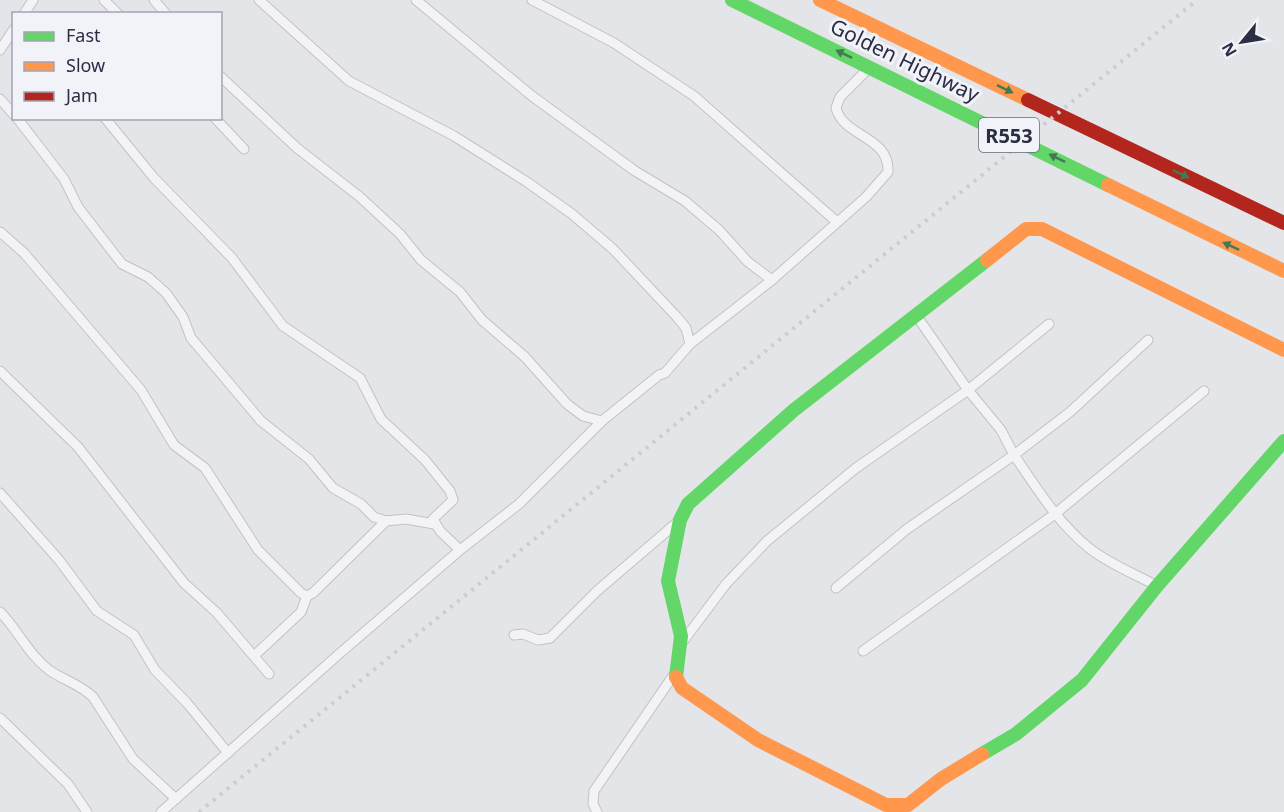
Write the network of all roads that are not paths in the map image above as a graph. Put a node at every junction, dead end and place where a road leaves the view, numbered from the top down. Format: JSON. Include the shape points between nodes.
{"nodes":[{"id":1,"x":104,"y":0,"type":"edge"},
{"id":2,"x":154,"y":0,"type":"edge"},
{"id":3,"x":259,"y":0,"type":"edge"},
{"id":4,"x":416,"y":0,"type":"edge"},
{"id":5,"x":532,"y":0,"type":"edge"},
{"id":6,"x":732,"y":0,"type":"edge"},
{"id":7,"x":820,"y":0,"type":"edge"},
{"id":8,"x":116,"y":12,"type":"edge"},
{"id":9,"x":164,"y":12,"type":"edge"},
{"id":10,"x":12,"y":32,"type":"edge"},
{"id":11,"x":0,"y":50,"type":"edge"},
{"id":12,"x":870,"y":67,"type":"junction"},
{"id":13,"x":222,"y":78,"type":"edge"},
{"id":14,"x":0,"y":99,"type":"edge"},
{"id":15,"x":12,"y":113,"type":"edge"},
{"id":16,"x":19,"y":120,"type":"edge"},
{"id":17,"x":107,"y":120,"type":"edge"},
{"id":18,"x":217,"y":120,"type":"edge"},
{"id":19,"x":244,"y":149,"type":"dead end"},
{"id":20,"x":837,"y":222,"type":"junction"},
{"id":21,"x":1284,"y":223,"type":"edge"},
{"id":22,"x":0,"y":232,"type":"edge"},
{"id":23,"x":1284,"y":272,"type":"edge"},
{"id":24,"x":772,"y":280,"type":"junction"},
{"id":25,"x":915,"y":315,"type":"junction"},
{"id":26,"x":1049,"y":324,"type":"dead end"},
{"id":27,"x":1148,"y":340,"type":"dead end"},
{"id":28,"x":690,"y":344,"type":"junction"},
{"id":29,"x":1284,"y":350,"type":"edge"},
{"id":30,"x":0,"y":371,"type":"edge"},
{"id":31,"x":968,"y":390,"type":"junction"},
{"id":32,"x":1203,"y":391,"type":"dead end"},
{"id":33,"x":602,"y":421,"type":"junction"},
{"id":34,"x":1284,"y":441,"type":"edge"},
{"id":35,"x":1014,"y":454,"type":"junction"},
{"id":36,"x":0,"y":493,"type":"edge"},
{"id":37,"x":1055,"y":514,"type":"junction"},
{"id":38,"x":680,"y":520,"type":"junction"},
{"id":39,"x":386,"y":521,"type":"junction"},
{"id":40,"x":434,"y":524,"type":"junction"},
{"id":41,"x":460,"y":550,"type":"junction"},
{"id":42,"x":1157,"y":586,"type":"junction"},
{"id":43,"x":837,"y":588,"type":"dead end"},
{"id":44,"x":306,"y":596,"type":"junction"},
{"id":45,"x":0,"y":612,"type":"edge"},
{"id":46,"x":514,"y":635,"type":"dead end"},
{"id":47,"x":681,"y":644,"type":"junction"},
{"id":48,"x":863,"y":651,"type":"dead end"},
{"id":49,"x":254,"y":656,"type":"junction"},
{"id":50,"x":675,"y":673,"type":"junction"},
{"id":51,"x":269,"y":674,"type":"dead end"},
{"id":52,"x":0,"y":718,"type":"edge"},
{"id":53,"x":228,"y":753,"type":"junction"},
{"id":54,"x":176,"y":799,"type":"junction"},
{"id":55,"x":907,"y":809,"type":"edge"},
{"id":56,"x":87,"y":812,"type":"edge"},
{"id":57,"x":161,"y":812,"type":"edge"},
{"id":58,"x":597,"y":812,"type":"edge"}],
"edges":[{"from":1,"to":8,"type":"street"},
{"from":2,"to":9,"type":"street"},
{"from":3,"to":28,"type":"street","via":[[349,81],[454,136],[572,214],[613,249],[676,316],[686,328]]},
{"from":4,"to":24,"type":"street","via":[[532,96],[635,171],[685,201]]},
{"from":5,"to":20,"type":"street","via":[[614,43],[694,96]]},
{"from":12,"to":6,"type":"street","name":"Golden Highway","number":"R553","one_way":true},
{"from":7,"to":21,"type":"street","name":"Golden Highway","number":"R553","one_way":true},
{"from":10,"to":11,"type":"street"},
{"from":12,"to":20,"type":"street","via":[[840,98],[836,108],[844,123],[885,154],[888,172]]},
{"from":23,"to":12,"type":"street","name":"Golden Highway","number":"R553","one_way":true},
{"from":13,"to":33,"type":"street","via":[[297,148],[400,234],[421,260],[460,292],[482,320],[525,357],[576,412]]},
{"from":14,"to":15,"type":"street"},
{"from":16,"to":39,"type":"street","via":[[122,264],[148,277],[166,293],[183,317],[191,338],[261,421],[309,459],[333,488]]},
{"from":17,"to":40,"type":"street","via":[[154,178],[232,258],[283,326],[360,378],[381,419],[425,460],[453,496],[450,504],[435,515]]},
{"from":18,"to":19,"type":"street"},
{"from":20,"to":24,"type":"street"},
{"from":22,"to":44,"type":"street","via":[[24,253],[141,390],[174,445],[205,468],[258,550]]},
{"from":24,"to":28,"type":"street"},
{"from":25,"to":29,"type":"street","via":[[1020,232],[1033,227],[1065,239]]},
{"from":25,"to":31,"type":"street"},
{"from":25,"to":38,"type":"street","via":[[742,454],[688,504]]},
{"from":26,"to":31,"type":"street"},
{"from":27,"to":35,"type":"street","via":[[1070,412]]},
{"from":28,"to":33,"type":"street","via":[[665,373]]},
{"from":30,"to":49,"type":"street","via":[[78,447],[184,583],[217,613]]},
{"from":31,"to":35,"type":"street","via":[[1001,430]]},
{"from":31,"to":47,"type":"street","via":[[856,468],[767,541],[726,584]]},
{"from":32,"to":37,"type":"street"},
{"from":33,"to":41,"type":"street","via":[[519,504]]},
{"from":34,"to":42,"type":"street"},
{"from":35,"to":37,"type":"street"},
{"from":35,"to":43,"type":"street","via":[[907,529]]},
{"from":36,"to":53,"type":"street","via":[[59,560],[97,611],[134,635],[163,681],[188,703]]},
{"from":37,"to":42,"type":"street","via":[[1091,549]]},
{"from":37,"to":48,"type":"street"},
{"from":38,"to":46,"type":"street","via":[[597,591],[550,638]]},
{"from":38,"to":47,"type":"street","via":[[668,581]]},
{"from":39,"to":40,"type":"street","via":[[406,519]]},
{"from":39,"to":44,"type":"street"},
{"from":40,"to":41,"type":"street"},
{"from":41,"to":53,"type":"street"},
{"from":42,"to":55,"type":"street","via":[[1082,680],[1060,700],[1007,740],[941,779]]},
{"from":44,"to":49,"type":"street","via":[[301,612]]},
{"from":45,"to":54,"type":"street","via":[[39,661],[93,697],[133,759]]},
{"from":47,"to":50,"type":"street"},
{"from":49,"to":51,"type":"street"},
{"from":50,"to":55,"type":"street","via":[[682,687],[758,740],[886,805]]},
{"from":50,"to":58,"type":"street","via":[[594,791]]},
{"from":52,"to":56,"type":"street","via":[[68,784]]},
{"from":53,"to":54,"type":"street"},
{"from":54,"to":57,"type":"street"}]}
